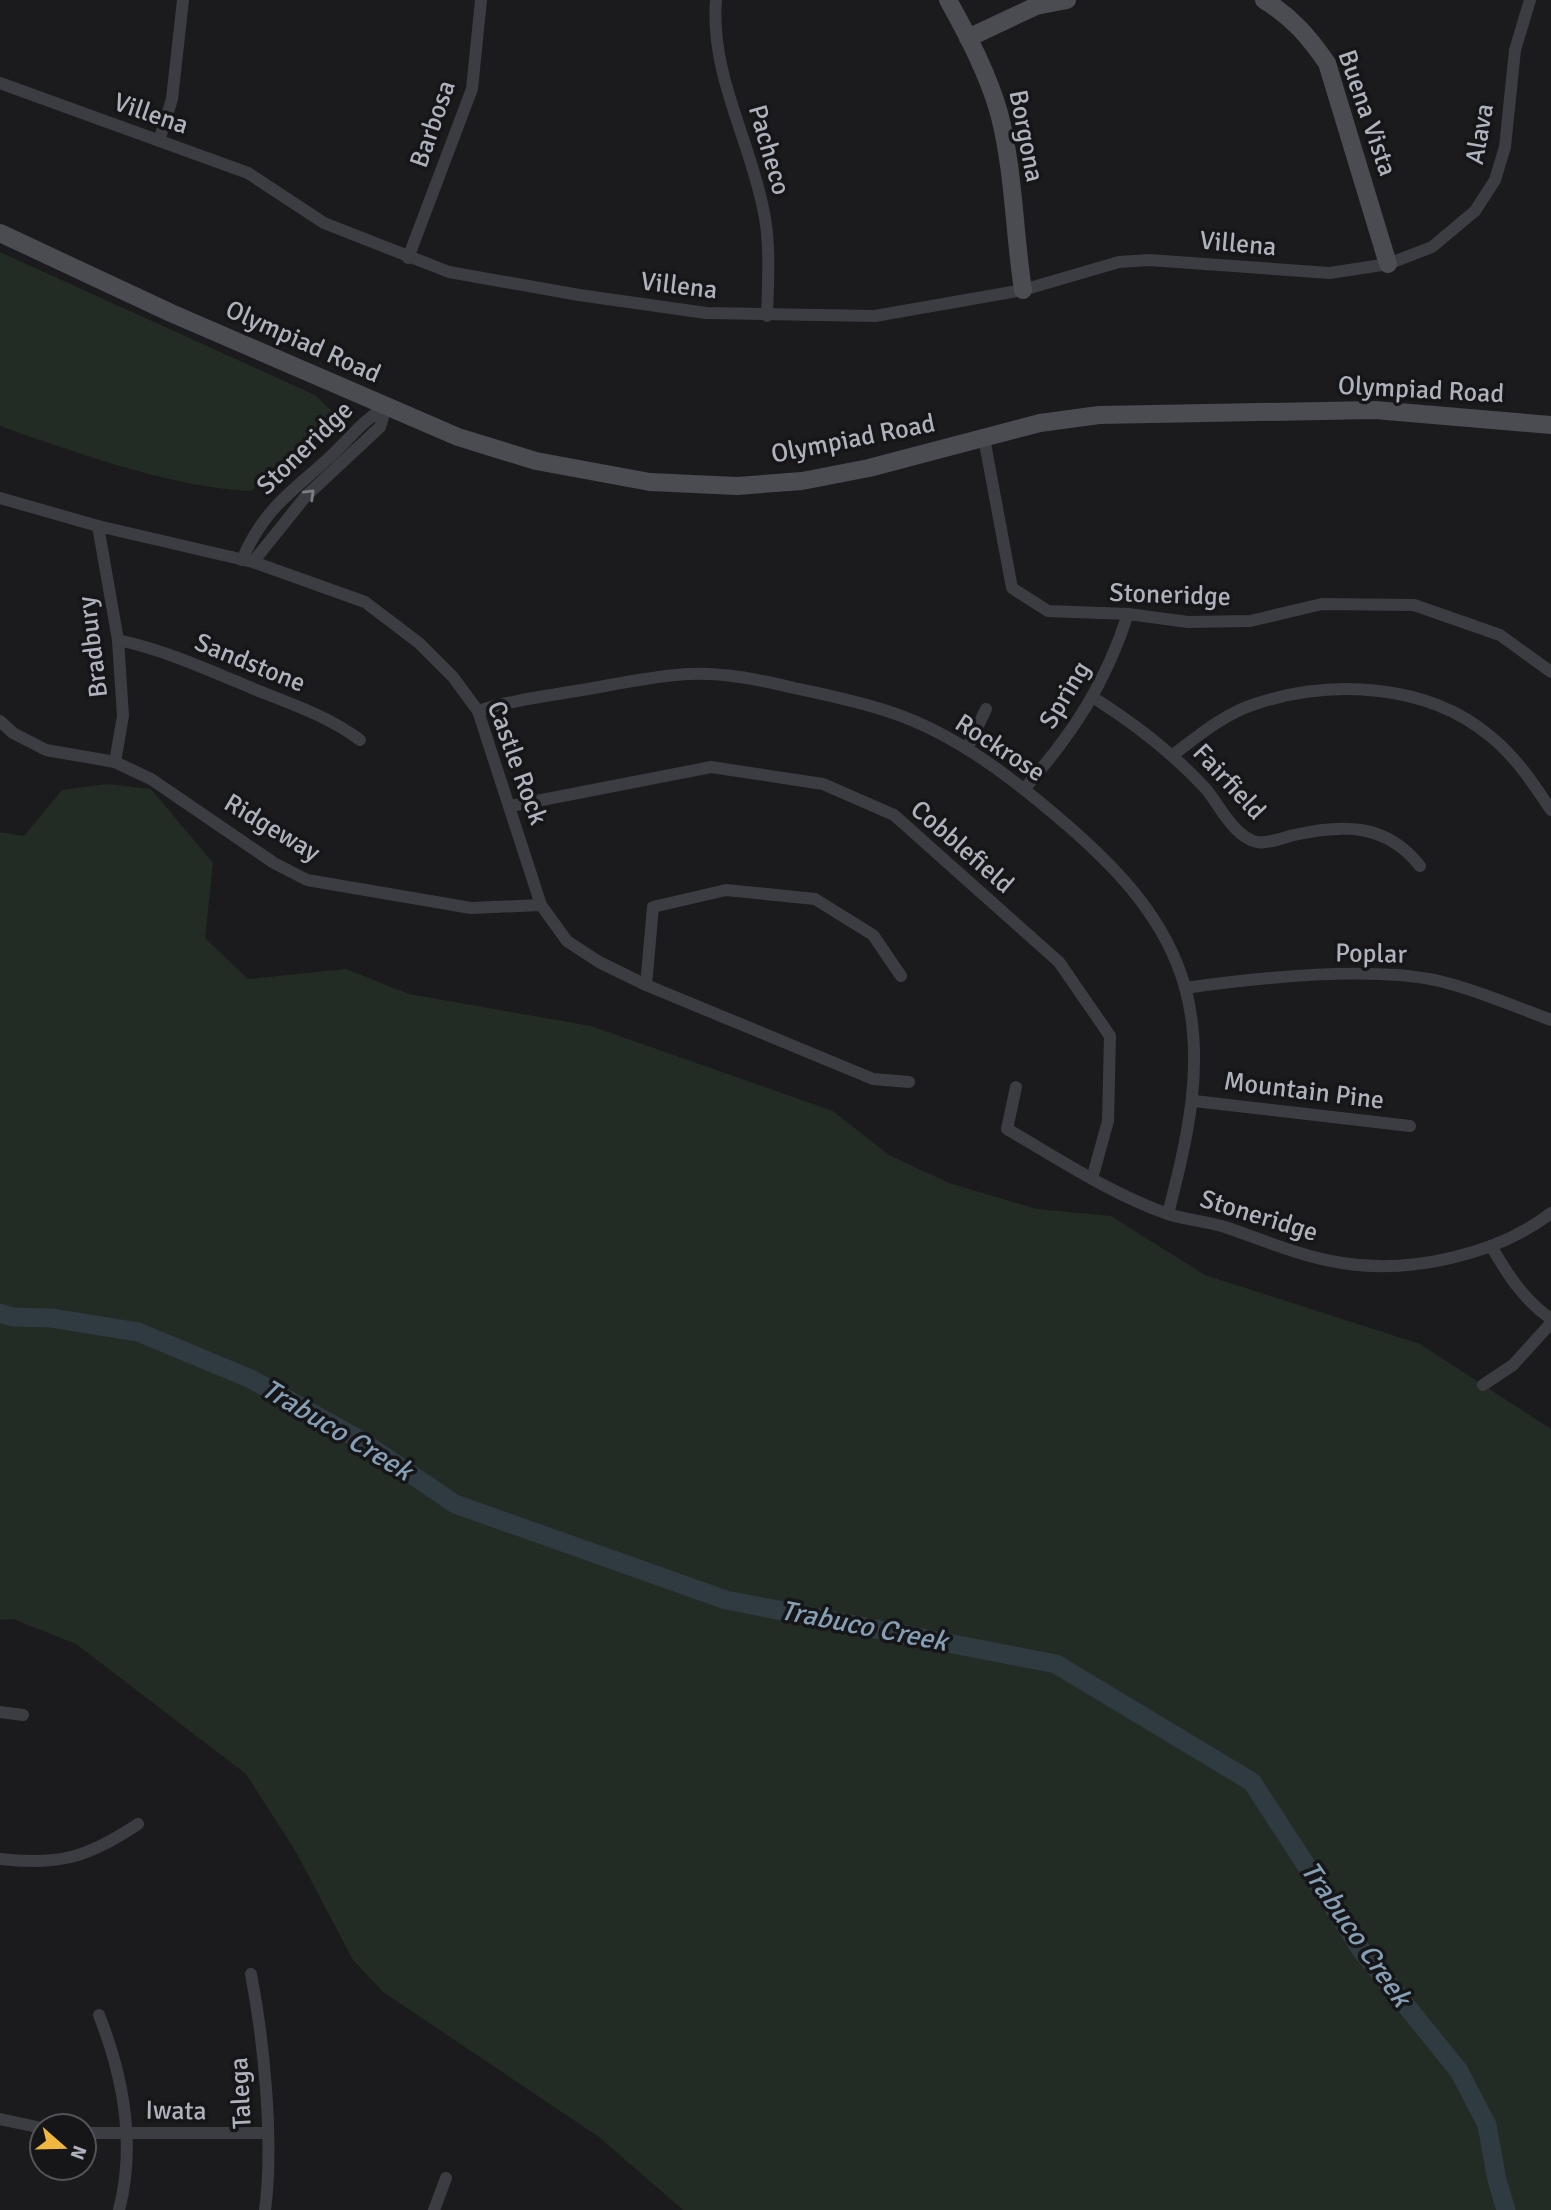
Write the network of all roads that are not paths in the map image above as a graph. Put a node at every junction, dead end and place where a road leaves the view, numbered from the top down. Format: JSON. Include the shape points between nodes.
{"nodes":[{"id":1,"x":183,"y":0,"type":"edge"},
{"id":2,"x":481,"y":0,"type":"edge"},
{"id":3,"x":716,"y":0,"type":"edge"},
{"id":4,"x":948,"y":0,"type":"edge"},
{"id":5,"x":1067,"y":0,"type":"edge"},
{"id":6,"x":1264,"y":0,"type":"edge"},
{"id":7,"x":1530,"y":0,"type":"edge"},
{"id":8,"x":968,"y":38,"type":"junction"},
{"id":9,"x":0,"y":83,"type":"edge"},
{"id":10,"x":159,"y":141,"type":"junction"},
{"id":11,"x":0,"y":233,"type":"edge"},
{"id":12,"x":408,"y":258,"type":"junction"},
{"id":13,"x":1388,"y":264,"type":"junction"},
{"id":14,"x":1023,"y":290,"type":"junction"},
{"id":15,"x":767,"y":316,"type":"junction"},
{"id":16,"x":386,"y":407,"type":"junction"},
{"id":17,"x":1551,"y":425,"type":"edge"},
{"id":18,"x":984,"y":438,"type":"junction"},
{"id":19,"x":354,"y":444,"type":"junction"},
{"id":20,"x":0,"y":498,"type":"edge"},
{"id":21,"x":98,"y":526,"type":"junction"},
{"id":22,"x":260,"y":526,"type":"junction"},
{"id":23,"x":275,"y":535,"type":"junction"},
{"id":24,"x":248,"y":561,"type":"junction"},
{"id":25,"x":1128,"y":614,"type":"junction"},
{"id":26,"x":118,"y":640,"type":"junction"},
{"id":27,"x":1551,"y":672,"type":"edge"},
{"id":28,"x":1094,"y":698,"type":"junction"},
{"id":29,"x":986,"y":709,"type":"dead end"},
{"id":30,"x":478,"y":711,"type":"junction"},
{"id":31,"x":0,"y":721,"type":"edge"},
{"id":32,"x":360,"y":740,"type":"dead end"},
{"id":33,"x":967,"y":749,"type":"junction"},
{"id":34,"x":1173,"y":755,"type":"junction"},
{"id":35,"x":115,"y":762,"type":"junction"},
{"id":36,"x":1025,"y":789,"type":"junction"},
{"id":37,"x":511,"y":806,"type":"junction"},
{"id":38,"x":1551,"y":810,"type":"edge"},
{"id":39,"x":1420,"y":866,"type":"dead end"},
{"id":40,"x":541,"y":905,"type":"junction"},
{"id":41,"x":901,"y":975,"type":"dead end"},
{"id":42,"x":646,"y":985,"type":"junction"},
{"id":43,"x":1185,"y":988,"type":"junction"},
{"id":44,"x":1551,"y":1020,"type":"edge"},
{"id":45,"x":909,"y":1083,"type":"dead end"},
{"id":46,"x":1016,"y":1087,"type":"dead end"},
{"id":47,"x":1194,"y":1101,"type":"junction"},
{"id":48,"x":1410,"y":1126,"type":"dead end"},
{"id":49,"x":1091,"y":1179,"type":"junction"},
{"id":50,"x":1551,"y":1213,"type":"edge"},
{"id":51,"x":1168,"y":1214,"type":"junction"},
{"id":52,"x":1491,"y":1246,"type":"junction"},
{"id":53,"x":1551,"y":1321,"type":"edge"},
{"id":54,"x":1483,"y":1385,"type":"dead end"},
{"id":55,"x":0,"y":1712,"type":"edge"},
{"id":56,"x":23,"y":1715,"type":"dead end"},
{"id":57,"x":138,"y":1824,"type":"dead end"},
{"id":58,"x":0,"y":1859,"type":"edge"},
{"id":59,"x":251,"y":1974,"type":"dead end"},
{"id":60,"x":99,"y":2015,"type":"dead end"},
{"id":61,"x":0,"y":2119,"type":"edge"},
{"id":62,"x":28,"y":2125,"type":"edge"},
{"id":63,"x":98,"y":2133,"type":"edge"},
{"id":64,"x":267,"y":2133,"type":"junction"},
{"id":65,"x":126,"y":2134,"type":"junction"},
{"id":66,"x":446,"y":2178,"type":"dead end"},
{"id":67,"x":119,"y":2210,"type":"edge"},
{"id":68,"x":265,"y":2210,"type":"edge"},
{"id":69,"x":434,"y":2210,"type":"edge"}],
"edges":[{"from":1,"to":10,"type":"street","via":[[172,99]]},
{"from":2,"to":12,"type":"street","name":"Barbosa","via":[[472,89]]},
{"from":3,"to":15,"type":"street","name":"Pacheco","via":[[719,63],[764,210]]},
{"from":4,"to":8,"type":"main road","name":"Borgona"},
{"from":5,"to":8,"type":"main road","via":[[1036,6]]},
{"from":6,"to":13,"type":"main road","name":"Buena Vista","via":[[1308,35],[1327,63]]},
{"from":7,"to":13,"type":"street","name":"Alava","via":[[1515,50],[1505,147],[1485,198],[1432,247]]},
{"from":8,"to":14,"type":"main road","name":"Borgona","via":[[999,112]]},
{"from":9,"to":10,"type":"street","name":"Villena"},
{"from":10,"to":12,"type":"street","name":"Villena","via":[[248,173],[324,223]]},
{"from":11,"to":16,"type":"main road","name":"Olympiad Road"},
{"from":12,"to":15,"type":"street","name":"Villena","via":[[474,278],[579,295],[706,313]]},
{"from":13,"to":14,"type":"street","name":"Villena","via":[[1305,273],[1136,261],[1096,267]]},
{"from":14,"to":15,"type":"street","name":"Villena","via":[[876,316]]},
{"from":16,"to":18,"type":"main road","name":"Olympiad Road","via":[[496,450],[593,474],[650,482],[737,486],[802,481]]},
{"from":16,"to":19,"type":"street","name":"Stoneridge","via":[[380,427]]},
{"from":17,"to":18,"type":"main road","name":"Olympiad Road","via":[[1375,410],[1179,413],[1099,415],[1040,423]]},
{"from":18,"to":25,"type":"street","name":"Stoneridge","via":[[1012,588],[1048,611]]},
{"from":19,"to":22,"type":"street","name":"Stoneridge","via":[[271,508]]},
{"from":23,"to":19,"type":"street","name":"Stoneridge","one_way":true},
{"from":20,"to":21,"type":"street","name":"Castle Rock"},
{"from":21,"to":24,"type":"street","name":"Castle Rock"},
{"from":21,"to":26,"type":"street","name":"Bradbury"},
{"from":22,"to":23,"type":"street"},
{"from":22,"to":24,"type":"street","name":"Stoneridge"},
{"from":23,"to":24,"type":"street","name":"Stoneridge"},
{"from":24,"to":30,"type":"street","name":"Castle Rock","via":[[365,602],[419,643]]},
{"from":25,"to":27,"type":"street","name":"Stoneridge","via":[[1188,622],[1250,621],[1322,604],[1413,605],[1500,635]]},
{"from":25,"to":28,"type":"street","name":"Spring"},
{"from":26,"to":32,"type":"street","name":"Sandstone","via":[[147,646],[299,707],[337,723]]},
{"from":26,"to":35,"type":"street","name":"Bradbury","via":[[123,716]]},
{"from":28,"to":34,"type":"street","name":"Fairfield"},
{"from":28,"to":36,"type":"street","name":"Spring","via":[[1062,746]]},
{"from":29,"to":33,"type":"street"},
{"from":30,"to":33,"type":"street","name":"Rockrose","via":[[504,702],[646,679],[724,676],[774,683],[895,713]]},
{"from":30,"to":37,"type":"street","name":"Castle Rock"},
{"from":31,"to":35,"type":"street","name":"Ridgeway","via":[[46,750]]},
{"from":33,"to":36,"type":"street","name":"Rockrose"},
{"from":34,"to":38,"type":"street","via":[[1221,721],[1254,705],[1308,692],[1388,693],[1426,700],[1489,735],[1518,762]]},
{"from":34,"to":39,"type":"street","name":"Fairfield","via":[[1244,838],[1260,843],[1326,828],[1357,829],[1385,836],[1406,848]]},
{"from":35,"to":40,"type":"street","name":"Ridgeway","via":[[150,779],[274,863],[307,880],[471,908]]},
{"from":36,"to":43,"type":"street","name":"Rockrose","via":[[1136,893],[1158,926]]},
{"from":37,"to":40,"type":"street","name":"Castle Rock"},
{"from":37,"to":49,"type":"street","name":"Cobblefield","via":[[711,767],[823,784],[894,816],[1059,962],[1110,1036],[1108,1121]]},
{"from":40,"to":42,"type":"street","name":"Castle Rock","via":[[568,941]]},
{"from":41,"to":42,"type":"street","via":[[873,935],[815,899],[726,890],[653,907]]},
{"from":42,"to":45,"type":"street","name":"Castle Rock","via":[[873,1079]]},
{"from":43,"to":44,"type":"street","name":"Poplar","via":[[1305,977],[1410,976]]},
{"from":43,"to":47,"type":"street","name":"Rockrose","via":[[1195,1044]]},
{"from":46,"to":49,"type":"street","name":"Stoneridge","via":[[1007,1129]]},
{"from":47,"to":48,"type":"street","name":"Mountain Pine"},
{"from":47,"to":51,"type":"street","name":"Rockrose"},
{"from":49,"to":51,"type":"street","name":"Stoneridge"},
{"from":50,"to":52,"type":"street","name":"Stoneridge"},
{"from":51,"to":52,"type":"street","name":"Stoneridge","via":[[1345,1264],[1422,1263]]},
{"from":52,"to":53,"type":"street","via":[[1511,1281]]},
{"from":53,"to":54,"type":"street","via":[[1513,1365]]},
{"from":55,"to":56,"type":"street"},
{"from":57,"to":58,"type":"street","via":[[85,1855],[51,1862]]},
{"from":59,"to":64,"type":"street","name":"Talega","via":[[260,2020]]},
{"from":60,"to":65,"type":"street","via":[[122,2093]]},
{"from":61,"to":62,"type":"street"},
{"from":63,"to":65,"type":"street","name":"Iwata"},
{"from":64,"to":65,"type":"street","name":"Iwata"},
{"from":64,"to":68,"type":"street","name":"Talega"},
{"from":65,"to":67,"type":"street"},
{"from":66,"to":69,"type":"street"}]}
